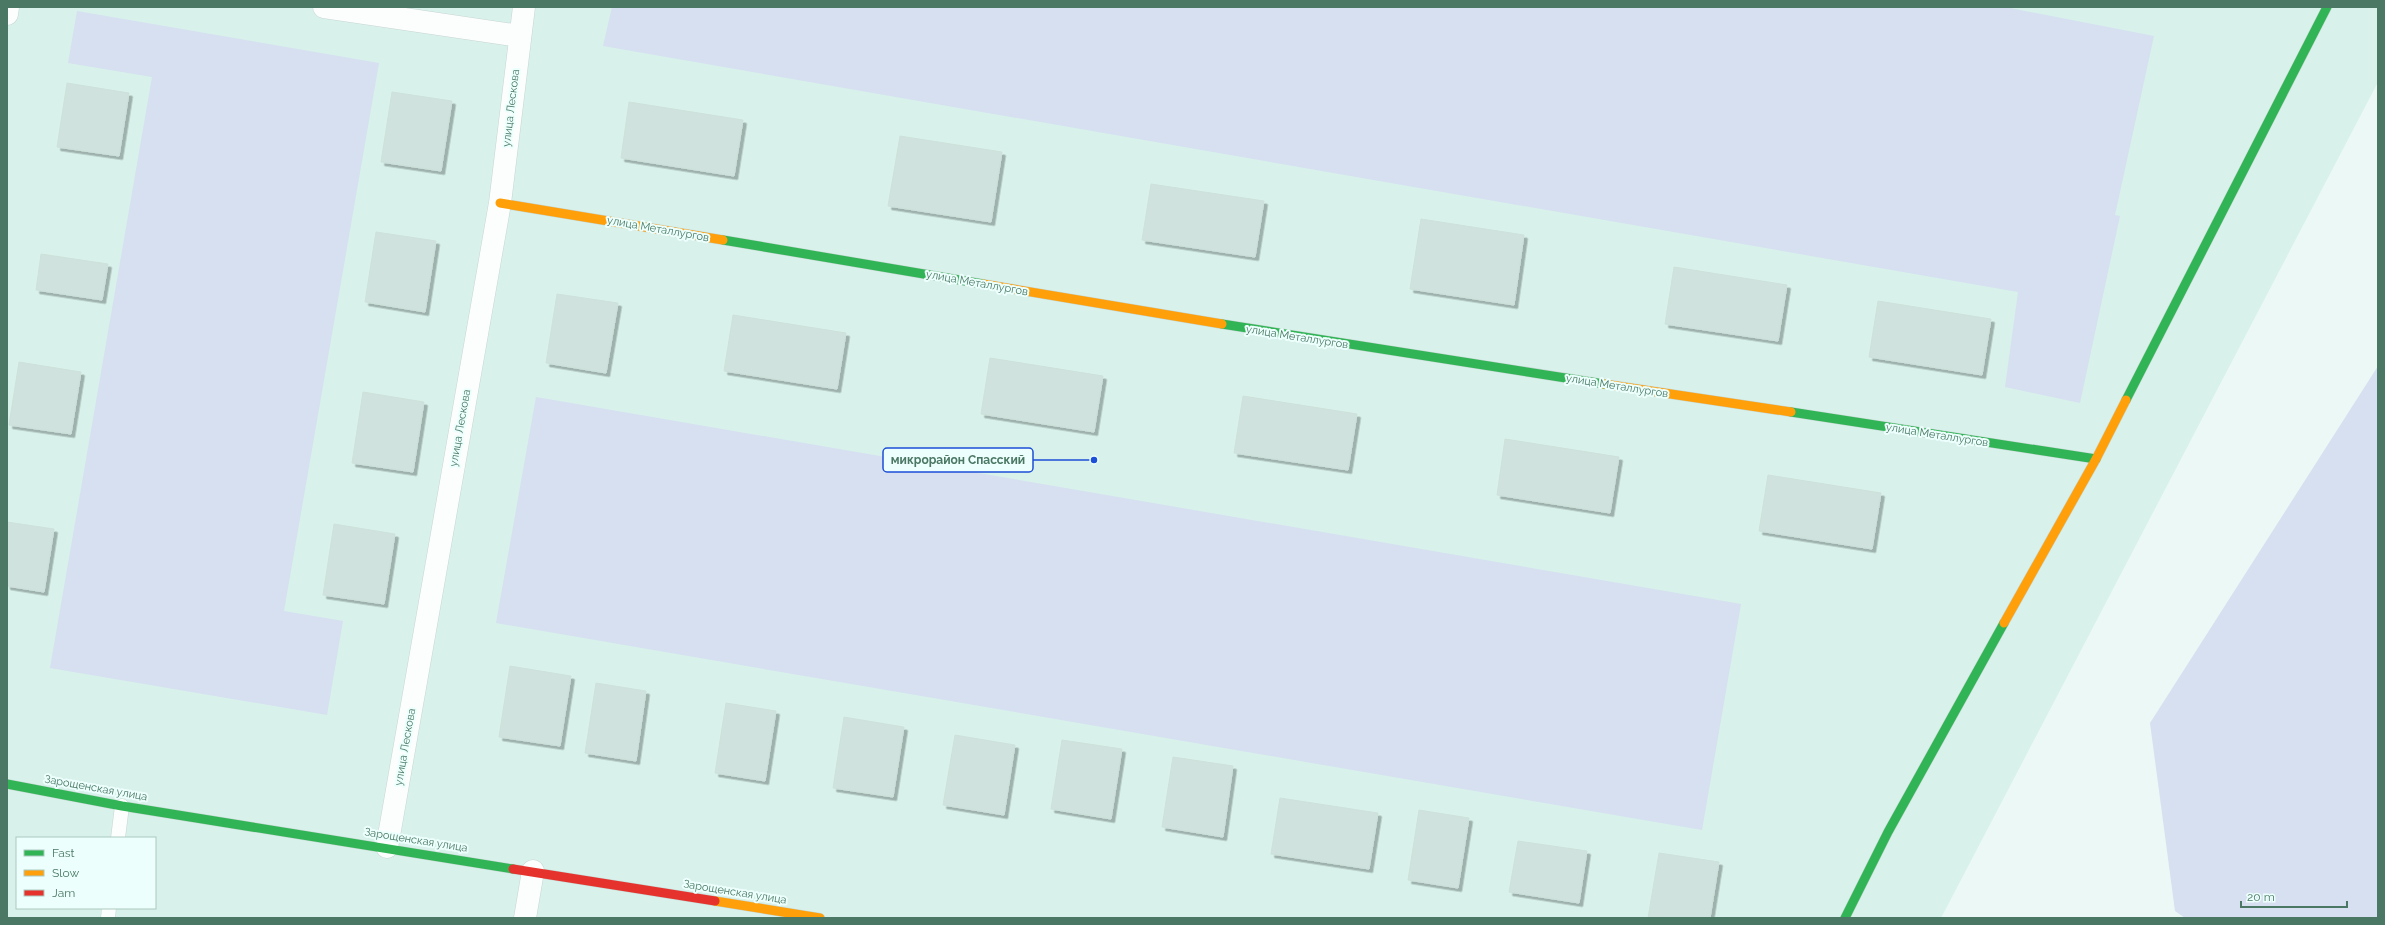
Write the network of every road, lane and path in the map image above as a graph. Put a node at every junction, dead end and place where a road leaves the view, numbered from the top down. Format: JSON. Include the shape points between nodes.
{"nodes":[{"id":1,"x":8,"y":7,"type":"edge"},
{"id":2,"x":324,"y":7,"type":"edge"},
{"id":3,"x":524,"y":7,"type":"edge"},
{"id":4,"x":2327,"y":7,"type":"edge"},
{"id":5,"x":7,"y":14,"type":"edge"},
{"id":6,"x":520,"y":36,"type":"junction"},
{"id":7,"x":500,"y":202,"type":"junction"},
{"id":8,"x":2096,"y":459,"type":"junction"},
{"id":9,"x":7,"y":784,"type":"edge"},
{"id":10,"x":122,"y":806,"type":"junction"},
{"id":11,"x":118,"y":837,"type":"edge"},
{"id":12,"x":388,"y":847,"type":"junction"},
{"id":13,"x":533,"y":871,"type":"junction"},
{"id":14,"x":525,"y":918,"type":"edge"},
{"id":15,"x":820,"y":918,"type":"edge"},
{"id":16,"x":1845,"y":918,"type":"edge"}],
"edges":[{"from":1,"to":5,"type":"street"},
{"from":2,"to":6,"type":"street"},
{"from":3,"to":6,"type":"street","name":"улица Лескова"},
{"from":4,"to":8,"type":"street"},
{"from":6,"to":7,"type":"street","name":"улица Лескова"},
{"from":7,"to":8,"type":"street","name":"улица Металлургов","via":[[1322,341]]},
{"from":7,"to":12,"type":"street","name":"улица Лескова"},
{"from":8,"to":16,"type":"street","via":[[1888,832]]},
{"from":9,"to":10,"type":"street","name":"Зарощенская улица"},
{"from":10,"to":11,"type":"lane"},
{"from":10,"to":12,"type":"street","name":"Зарощенская улица"},
{"from":12,"to":13,"type":"street","name":"Зарощенская улица"},
{"from":13,"to":14,"type":"street"},
{"from":13,"to":15,"type":"street","name":"Зарощенская улица"}]}
